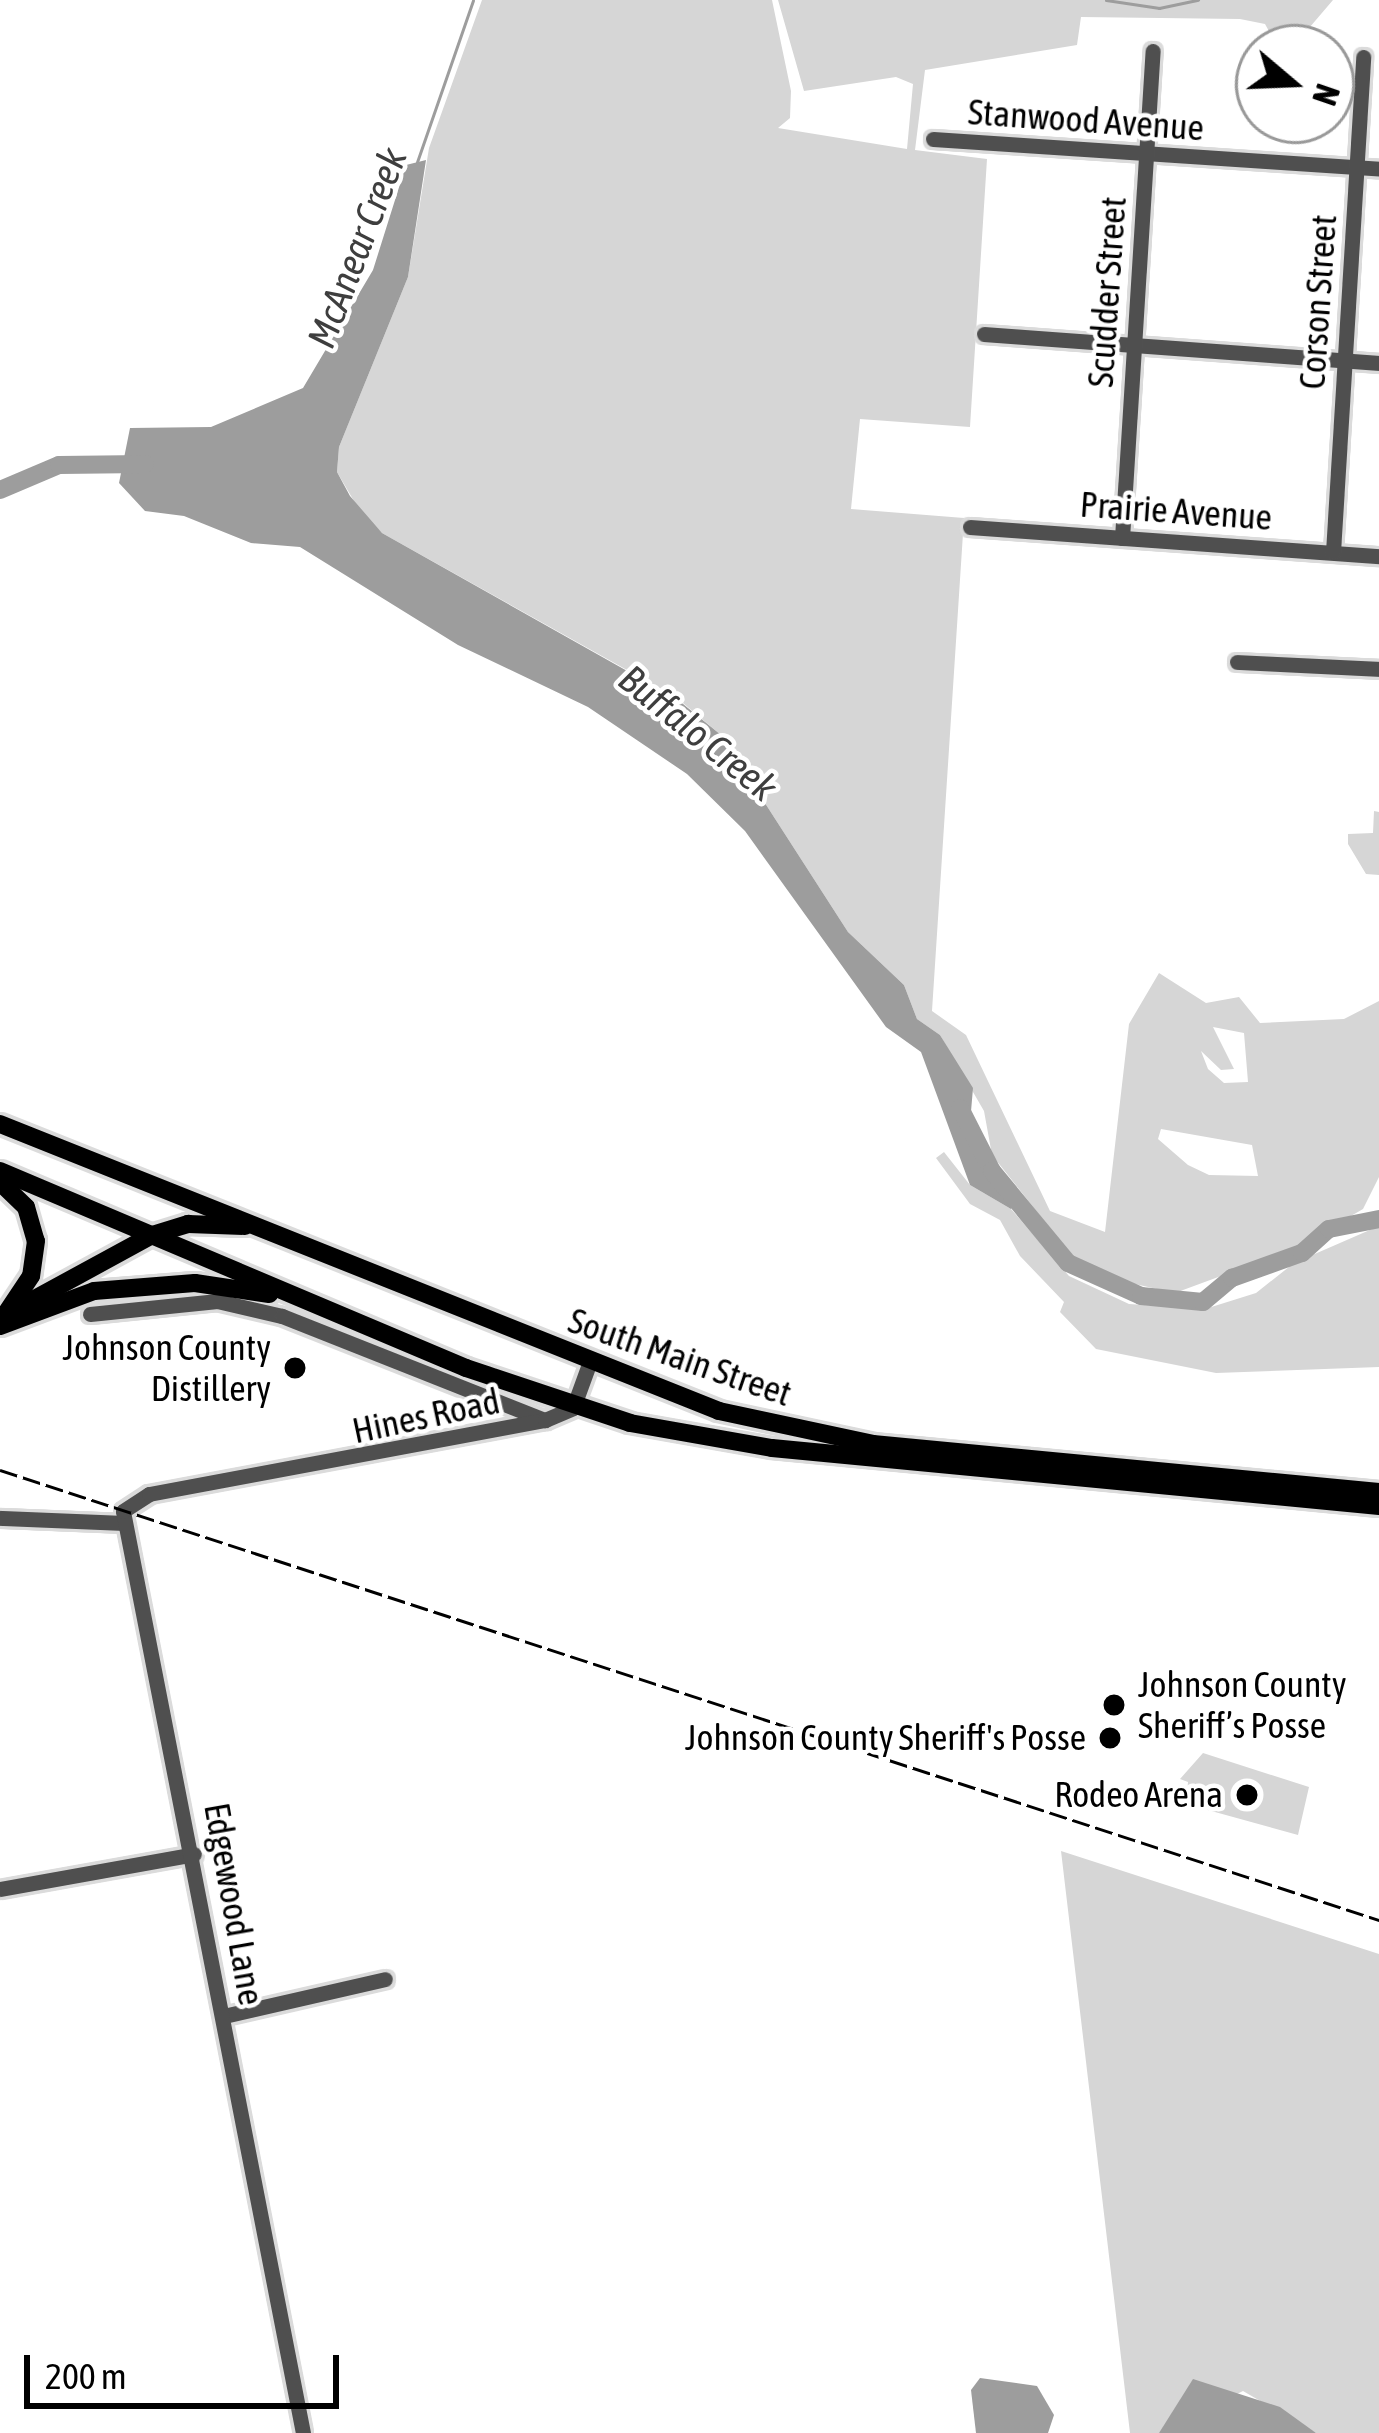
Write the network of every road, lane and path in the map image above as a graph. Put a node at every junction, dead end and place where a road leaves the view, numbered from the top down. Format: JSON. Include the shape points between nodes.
{"nodes":[{"id":1,"x":1153,"y":51,"type":"dead end"},
{"id":2,"x":1364,"y":56,"type":"dead end"},
{"id":3,"x":933,"y":140,"type":"dead end"},
{"id":4,"x":1147,"y":154,"type":"junction"},
{"id":5,"x":1357,"y":167,"type":"junction"},
{"id":6,"x":1379,"y":169,"type":"edge"},
{"id":7,"x":984,"y":334,"type":"dead end"},
{"id":8,"x":1134,"y":346,"type":"junction"},
{"id":9,"x":1343,"y":361,"type":"junction"},
{"id":10,"x":1379,"y":363,"type":"edge"},
{"id":11,"x":970,"y":527,"type":"dead end"},
{"id":12,"x":1122,"y":538,"type":"junction"},
{"id":13,"x":1333,"y":552,"type":"junction"},
{"id":14,"x":1379,"y":556,"type":"edge"},
{"id":15,"x":1238,"y":662,"type":"dead end"},
{"id":16,"x":1379,"y":669,"type":"edge"},
{"id":17,"x":0,"y":1124,"type":"edge"},
{"id":18,"x":0,"y":1171,"type":"edge"},
{"id":19,"x":0,"y":1182,"type":"edge"},
{"id":20,"x":262,"y":1227,"type":"junction"},
{"id":21,"x":152,"y":1235,"type":"junction"},
{"id":22,"x":313,"y":1303,"type":"junction"},
{"id":23,"x":90,"y":1314,"type":"dead end"},
{"id":24,"x":1,"y":1320,"type":"edge"},
{"id":25,"x":590,"y":1364,"type":"junction"},
{"id":26,"x":573,"y":1408,"type":"junction"},
{"id":27,"x":545,"y":1420,"type":"junction"},
{"id":28,"x":1053,"y":1468,"type":"junction"},
{"id":29,"x":1379,"y":1492,"type":"edge"},
{"id":30,"x":1379,"y":1507,"type":"edge"},
{"id":31,"x":0,"y":1518,"type":"edge"},
{"id":32,"x":124,"y":1523,"type":"junction"},
{"id":33,"x":194,"y":1854,"type":"junction"},
{"id":34,"x":0,"y":1889,"type":"edge"},
{"id":35,"x":385,"y":1979,"type":"dead end"},
{"id":36,"x":224,"y":2016,"type":"junction"},
{"id":37,"x":303,"y":2433,"type":"edge"}],
"edges":[{"from":1,"to":4,"type":"street","name":"Scudder Street"},
{"from":2,"to":5,"type":"street","name":"Corson Street"},
{"from":3,"to":4,"type":"street","name":"Stanwood Avenue"},
{"from":4,"to":5,"type":"street","name":"Stanwood Avenue"},
{"from":4,"to":8,"type":"street","name":"Scudder Street"},
{"from":5,"to":6,"type":"street","name":"Stanwood Avenue"},
{"from":5,"to":9,"type":"street","name":"Corson Street"},
{"from":7,"to":8,"type":"street"},
{"from":8,"to":9,"type":"street"},
{"from":8,"to":12,"type":"street","name":"Scudder Street"},
{"from":9,"to":10,"type":"street"},
{"from":9,"to":13,"type":"street","name":"Corson Street"},
{"from":11,"to":12,"type":"street","name":"Prairie Avenue"},
{"from":12,"to":13,"type":"street","name":"Prairie Avenue"},
{"from":13,"to":14,"type":"street","name":"Prairie Avenue"},
{"from":15,"to":16,"type":"street"},
{"from":17,"to":20,"type":"main road","name":"South Main Street"},
{"from":18,"to":21,"type":"main road","name":"South Main Street"},
{"from":19,"to":24,"type":"main road","via":[[26,1208],[36,1241],[31,1276]]},
{"from":20,"to":21,"type":"main road","via":[[208,1222]]},
{"from":20,"to":25,"type":"main road","name":"South Main Street"},
{"from":21,"to":22,"type":"main road","name":"South Main Street"},
{"from":21,"to":24,"type":"main road"},
{"from":22,"to":24,"type":"main road","via":[[225,1285],[146,1286],[94,1292]]},
{"from":22,"to":26,"type":"main road","name":"South Main Street"},
{"from":23,"to":27,"type":"street","via":[[217,1301],[282,1316]]},
{"from":25,"to":26,"type":"street"},
{"from":25,"to":28,"type":"main road","name":"South Main Street","via":[[719,1412],[817,1435]]},
{"from":26,"to":27,"type":"street","name":"Hines Road"},
{"from":26,"to":28,"type":"main road","name":"South Main Street","via":[[712,1440]]},
{"from":27,"to":32,"type":"street","name":"Hines Road","via":[[135,1499]]},
{"from":28,"to":29,"type":"main road","name":"South Main Street"},
{"from":28,"to":30,"type":"main road","name":"South Main Street"},
{"from":31,"to":32,"type":"street"},
{"from":32,"to":33,"type":"street","name":"Edgewood Lane"},
{"from":33,"to":34,"type":"street"},
{"from":33,"to":36,"type":"street","name":"Edgewood Lane"},
{"from":35,"to":36,"type":"street"},
{"from":36,"to":37,"type":"street","name":"Edgewood Lane"}]}
